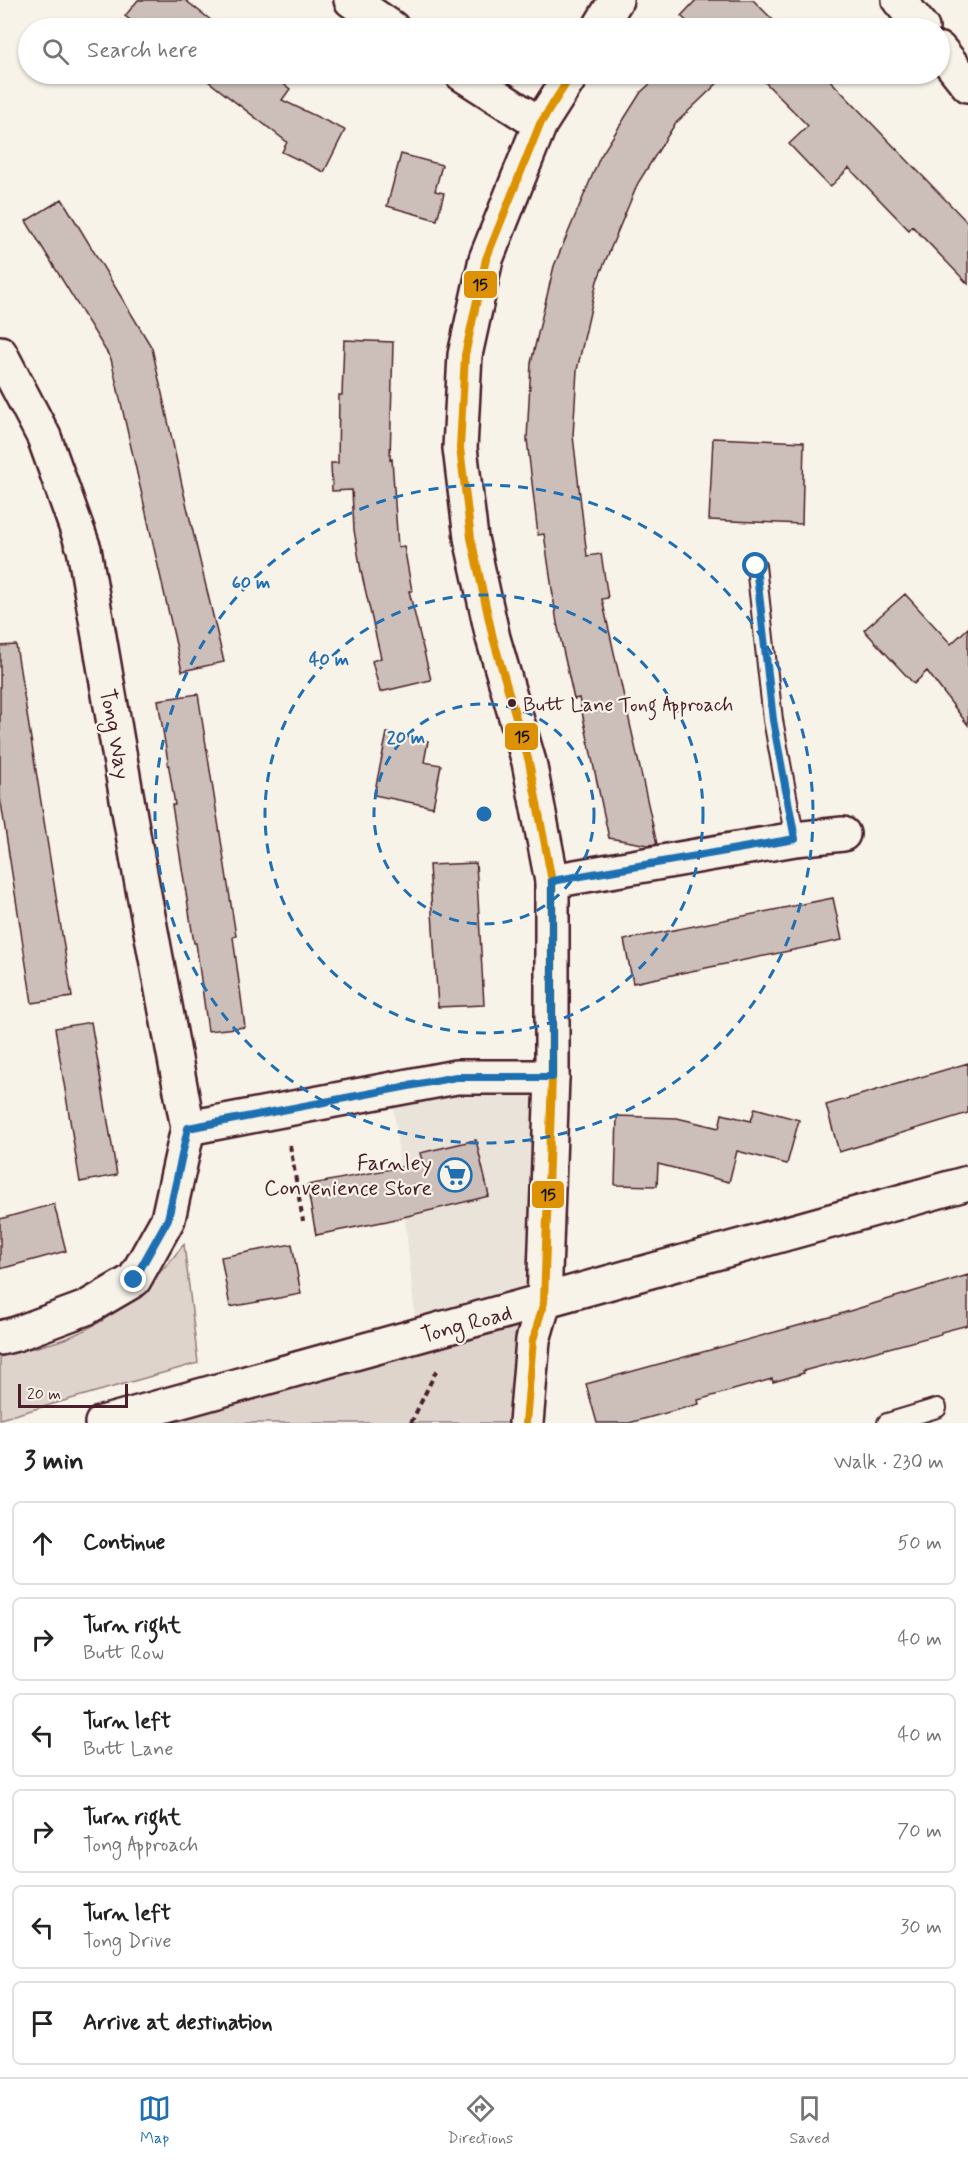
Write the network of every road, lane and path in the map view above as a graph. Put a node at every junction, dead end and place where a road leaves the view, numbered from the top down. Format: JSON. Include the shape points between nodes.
{"nodes":[{"id":1,"x":351,"y":0,"type":"edge"},
{"id":2,"x":616,"y":0,"type":"edge"},
{"id":3,"x":899,"y":0,"type":"edge"},
{"id":4,"x":377,"y":18,"type":"edge"},
{"id":5,"x":605,"y":18,"type":"edge"},
{"id":6,"x":914,"y":18,"type":"edge"},
{"id":7,"x":950,"y":63,"type":"edge"},
{"id":8,"x":478,"y":84,"type":"edge"},
{"id":9,"x":566,"y":84,"type":"edge"},
{"id":10,"x":968,"y":85,"type":"edge"},
{"id":11,"x":540,"y":124,"type":"junction"},
{"id":12,"x":0,"y":353,"type":"edge"},
{"id":13,"x":756,"y":566,"type":"dead end"},
{"id":14,"x":843,"y":834,"type":"dead end"},
{"id":15,"x":795,"y":839,"type":"junction"},
{"id":16,"x":552,"y":881,"type":"junction"},
{"id":17,"x":552,"y":1077,"type":"junction"},
{"id":18,"x":188,"y":1128,"type":"junction"},
{"id":19,"x":289,"y":1144,"type":"dead end"},
{"id":20,"x":968,"y":1183,"type":"edge"},
{"id":21,"x":303,"y":1221,"type":"dead end"},
{"id":22,"x":544,"y":1302,"type":"junction"},
{"id":23,"x":0,"y":1338,"type":"edge"},
{"id":24,"x":442,"y":1360,"type":"dead end"},
{"id":25,"x":937,"y":1408,"type":"dead end"},
{"id":26,"x":102,"y":1423,"type":"edge"},
{"id":27,"x":411,"y":1423,"type":"edge"},
{"id":28,"x":526,"y":1423,"type":"edge"},
{"id":29,"x":887,"y":1423,"type":"edge"}],
"edges":[{"from":1,"to":4,"type":"main road"},
{"from":2,"to":5,"type":"main road"},
{"from":3,"to":6,"type":"main road"},
{"from":7,"to":10,"type":"main road"},
{"from":8,"to":11,"type":"main road"},
{"from":9,"to":11,"type":"main road"},
{"from":11,"to":16,"type":"main road","via":[[486,259],[465,355],[460,448],[471,538],[493,638],[530,762]]},
{"from":12,"to":18,"type":"main road","name":"Tong Way","via":[[44,437],[84,549],[136,857]]},
{"from":13,"to":15,"type":"lane","via":[[773,720]]},
{"from":14,"to":15,"type":"main road"},
{"from":15,"to":16,"type":"main road"},
{"from":16,"to":17,"type":"main road"},
{"from":17,"to":18,"type":"main road","via":[[456,1077]]},
{"from":17,"to":22,"type":"main road"},
{"from":18,"to":23,"type":"main road","via":[[168,1219],[134,1280],[86,1308]]},
{"from":19,"to":21,"type":"path"},
{"from":20,"to":22,"type":"main road","name":"Tong Road"},
{"from":22,"to":26,"type":"main road","name":"Tong Road"},
{"from":22,"to":28,"type":"main road","via":[[533,1340]]},
{"from":24,"to":27,"type":"path"},
{"from":25,"to":29,"type":"lane"}]}
